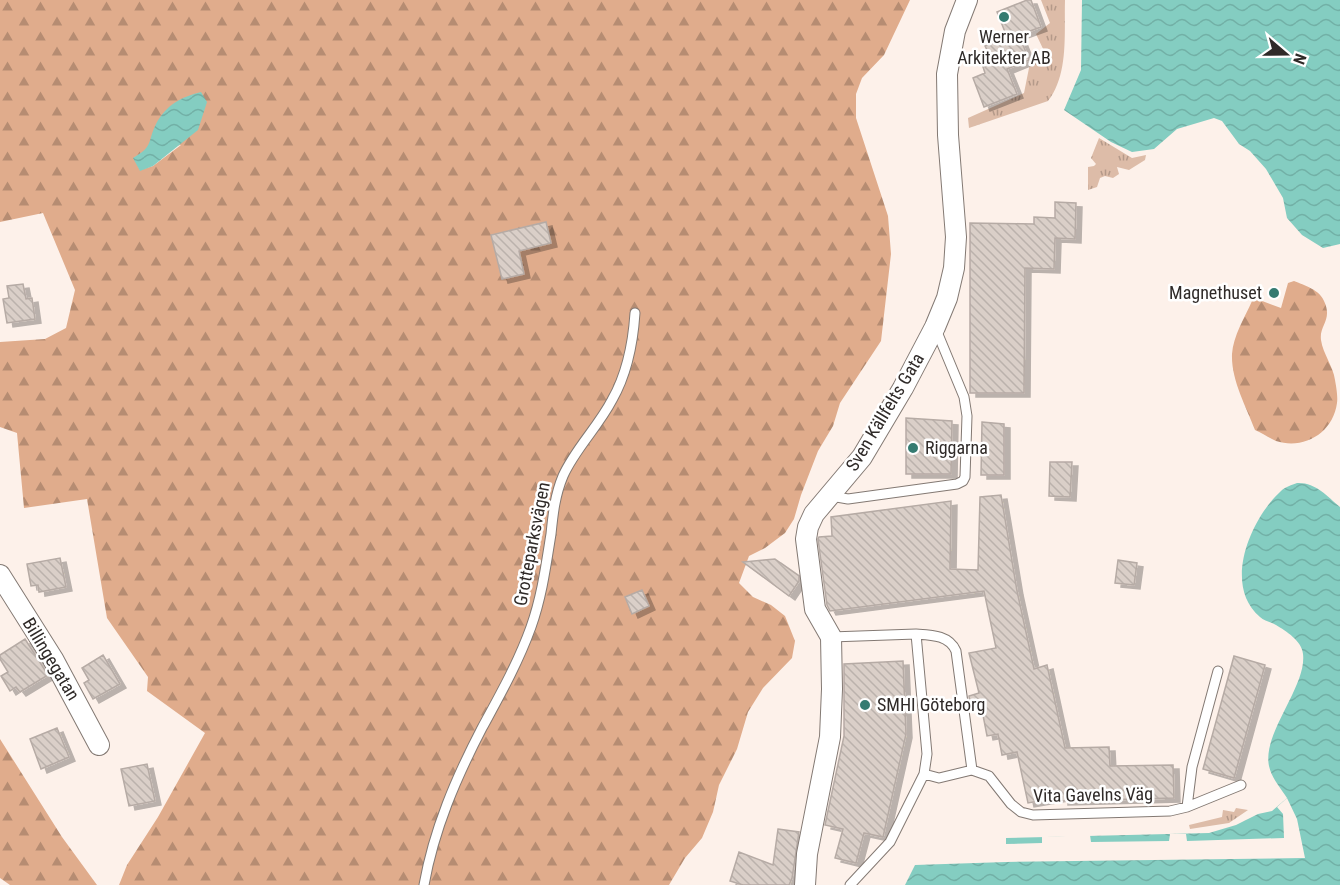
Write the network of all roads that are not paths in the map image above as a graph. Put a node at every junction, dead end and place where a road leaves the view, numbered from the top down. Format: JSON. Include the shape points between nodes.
{"nodes":[{"id":1,"x":967,"y":0,"type":"edge"},
{"id":2,"x":635,"y":313,"type":"dead end"},
{"id":3,"x":935,"y":327,"type":"junction"},
{"id":4,"x":830,"y":496,"type":"junction"},
{"id":5,"x":0,"y":576,"type":"edge"},
{"id":6,"x":916,"y":634,"type":"junction"},
{"id":7,"x":831,"y":637,"type":"junction"},
{"id":8,"x":1218,"y":671,"type":"dead end"},
{"id":9,"x":99,"y":745,"type":"dead end"},
{"id":10,"x":972,"y":770,"type":"junction"},
{"id":11,"x":924,"y":774,"type":"junction"},
{"id":12,"x":1241,"y":785,"type":"dead end"},
{"id":13,"x":1186,"y":807,"type":"junction"},
{"id":14,"x":424,"y":885,"type":"edge"},
{"id":15,"x":805,"y":885,"type":"edge"},
{"id":16,"x":850,"y":885,"type":"edge"}],
"edges":[{"from":1,"to":3,"type":"street","name":"Sven Källfelts Gata","via":[[955,32],[947,74],[956,237],[954,268]]},
{"from":2,"to":14,"type":"lane","name":"Grotteparksvägen","via":[[623,377],[556,493],[540,604],[513,673],[451,793]]},
{"from":3,"to":4,"type":"street","name":"Sven Källfelts Gata","via":[[862,457]]},
{"from":3,"to":4,"type":"lane","via":[[964,397],[967,417],[963,481],[848,499]]},
{"from":4,"to":7,"type":"street","name":"Sven Källfelts Gata","via":[[814,514],[806,539],[815,609]]},
{"from":5,"to":9,"type":"street","name":"Billingegatan","via":[[53,659]]},
{"from":6,"to":7,"type":"lane"},
{"from":6,"to":10,"type":"lane","via":[[946,639],[956,651]]},
{"from":6,"to":11,"type":"lane","via":[[927,754]]},
{"from":7,"to":15,"type":"street","name":"Sven Källfelts Gata","via":[[830,737],[807,854]]},
{"from":8,"to":13,"type":"lane","via":[[1192,767]]},
{"from":10,"to":11,"type":"lane","via":[[939,778]]},
{"from":10,"to":13,"type":"lane","name":"Vita Gavelns Väg","via":[[989,776],[1011,804],[1033,815]]},
{"from":11,"to":16,"type":"lane","via":[[890,842]]},
{"from":12,"to":13,"type":"lane","name":"Vita Gavelns Väg"}]}
